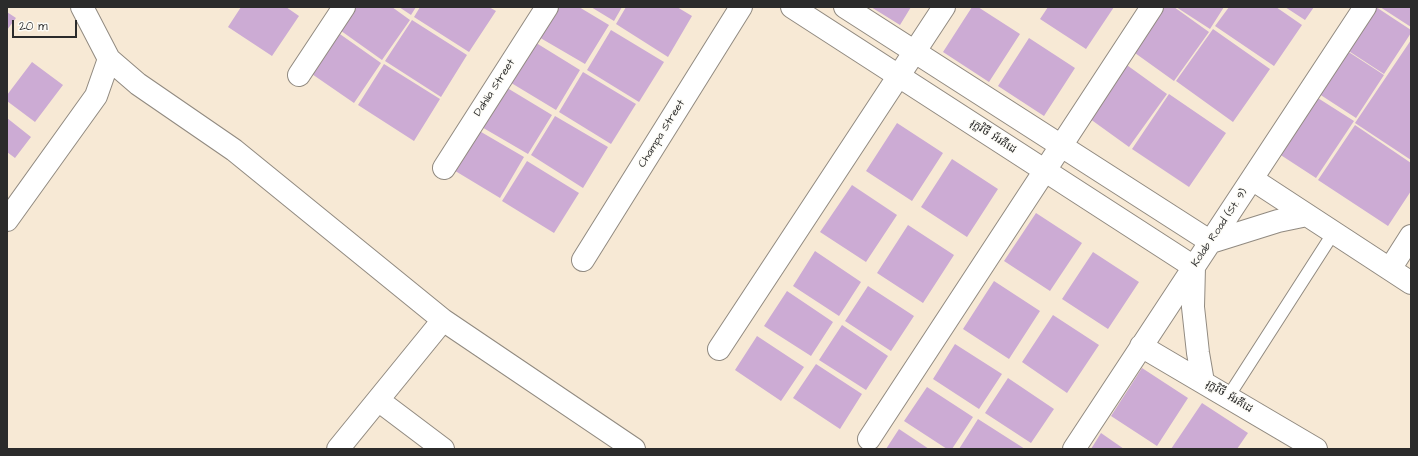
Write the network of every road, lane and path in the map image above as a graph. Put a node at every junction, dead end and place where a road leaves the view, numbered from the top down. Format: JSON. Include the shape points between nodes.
{"nodes":[{"id":1,"x":82,"y":7,"type":"edge"},
{"id":2,"x":344,"y":7,"type":"edge"},
{"id":3,"x":547,"y":7,"type":"edge"},
{"id":4,"x":741,"y":7,"type":"edge"},
{"id":5,"x":792,"y":7,"type":"edge"},
{"id":6,"x":845,"y":7,"type":"edge"},
{"id":7,"x":944,"y":7,"type":"edge"},
{"id":8,"x":1152,"y":7,"type":"edge"},
{"id":9,"x":1365,"y":7,"type":"edge"},
{"id":10,"x":914,"y":52,"type":"junction"},
{"id":11,"x":109,"y":59,"type":"junction"},
{"id":12,"x":299,"y":75,"type":"dead end"},
{"id":13,"x":899,"y":76,"type":"junction"},
{"id":14,"x":1060,"y":146,"type":"junction"},
{"id":15,"x":444,"y":168,"type":"dead end"},
{"id":16,"x":1045,"y":170,"type":"junction"},
{"id":17,"x":1252,"y":179,"type":"junction"},
{"id":18,"x":1307,"y":215,"type":"junction"},
{"id":19,"x":7,"y":220,"type":"edge"},
{"id":20,"x":1334,"y":232,"type":"junction"},
{"id":21,"x":1411,"y":236,"type":"edge"},
{"id":22,"x":1211,"y":242,"type":"junction"},
{"id":23,"x":583,"y":260,"type":"dead end"},
{"id":24,"x":1194,"y":267,"type":"junction"},
{"id":25,"x":1390,"y":269,"type":"junction"},
{"id":26,"x":1411,"y":283,"type":"edge"},
{"id":27,"x":443,"y":320,"type":"junction"},
{"id":28,"x":1141,"y":346,"type":"junction"},
{"id":29,"x":719,"y":349,"type":"dead end"},
{"id":30,"x":1204,"y":382,"type":"junction"},
{"id":31,"x":1228,"y":396,"type":"junction"},
{"id":32,"x":378,"y":400,"type":"junction"},
{"id":33,"x":869,"y":439,"type":"dead end"},
{"id":34,"x":1287,"y":442,"type":"edge"},
{"id":35,"x":338,"y":449,"type":"edge"},
{"id":36,"x":443,"y":449,"type":"edge"},
{"id":37,"x":634,"y":449,"type":"edge"},
{"id":38,"x":1074,"y":449,"type":"edge"},
{"id":39,"x":1316,"y":449,"type":"edge"}],
"edges":[{"from":1,"to":11,"type":"street"},
{"from":2,"to":12,"type":"street"},
{"from":3,"to":15,"type":"street","name":"Dahlia Street"},
{"from":4,"to":23,"type":"street","name":"Champa Street"},
{"from":5,"to":13,"type":"street","name":"រុក្ខវិថី អ័រគីដេ"},
{"from":6,"to":10,"type":"street"},
{"from":7,"to":10,"type":"street"},
{"from":8,"to":14,"type":"street"},
{"from":9,"to":17,"type":"street","name":"Kolab Road (St. 9)"},
{"from":10,"to":13,"type":"street"},
{"from":10,"to":14,"type":"street"},
{"from":11,"to":19,"type":"street","via":[[96,96]]},
{"from":11,"to":27,"type":"street","via":[[138,84],[234,150]]},
{"from":13,"to":16,"type":"street","name":"រុក្ខវិថី អ័រគីដេ"},
{"from":13,"to":29,"type":"street"},
{"from":14,"to":16,"type":"street"},
{"from":14,"to":22,"type":"street"},
{"from":16,"to":24,"type":"street","name":"រុក្ខវិថី អ័រគីដេ"},
{"from":16,"to":33,"type":"street"},
{"from":17,"to":18,"type":"street"},
{"from":17,"to":22,"type":"street","name":"Kolab Road (St. 9)"},
{"from":18,"to":20,"type":"street"},
{"from":18,"to":22,"type":"street","via":[[1278,221]]},
{"from":20,"to":25,"type":"street"},
{"from":20,"to":31,"type":"lane"},
{"from":21,"to":25,"type":"street"},
{"from":22,"to":24,"type":"street","name":"Kolab Road (St. 9)"},
{"from":24,"to":28,"type":"street","name":"Kolab Road (St. 9)"},
{"from":24,"to":30,"type":"street","via":[[1193,307]]},
{"from":25,"to":26,"type":"street"},
{"from":27,"to":32,"type":"street"},
{"from":27,"to":37,"type":"street"},
{"from":28,"to":30,"type":"street","name":"រុក្ខវិថី អ័រគីដេ"},
{"from":28,"to":38,"type":"street","name":"Kolab Road (St. 9)"},
{"from":30,"to":31,"type":"street","name":"រុក្ខវិថី អ័រគីដេ"},
{"from":31,"to":34,"type":"street","name":"រុក្ខវិថី អ័រគីដេ"},
{"from":32,"to":35,"type":"street"},
{"from":32,"to":36,"type":"street"},
{"from":34,"to":39,"type":"street","name":"រុក្ខវិថី អ័រគីដេ"}]}
